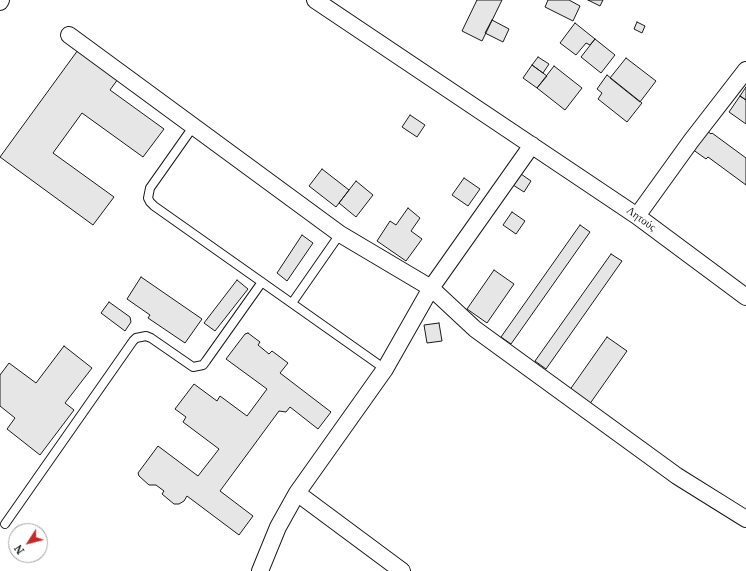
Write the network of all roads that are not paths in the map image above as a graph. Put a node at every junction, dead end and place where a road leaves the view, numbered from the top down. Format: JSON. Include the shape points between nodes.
{"nodes":[{"id":1,"x":315,"y":0,"type":"edge"},
{"id":2,"x":69,"y":35,"type":"dead end"},
{"id":3,"x":746,"y":70,"type":"edge"},
{"id":4,"x":194,"y":126,"type":"junction"},
{"id":5,"x":532,"y":146,"type":"junction"},
{"id":6,"x":637,"y":216,"type":"junction"},
{"id":7,"x":340,"y":234,"type":"junction"},
{"id":8,"x":262,"y":282,"type":"junction"},
{"id":9,"x":431,"y":288,"type":"junction"},
{"id":10,"x":746,"y":297,"type":"edge"},
{"id":11,"x":292,"y":303,"type":"junction"},
{"id":12,"x":385,"y":369,"type":"junction"},
{"id":13,"x":297,"y":493,"type":"junction"},
{"id":14,"x":746,"y":519,"type":"edge"},
{"id":15,"x":5,"y":524,"type":"dead end"},
{"id":16,"x":260,"y":571,"type":"edge"},
{"id":17,"x":402,"y":571,"type":"edge"}],
"edges":[{"from":1,"to":5,"type":"street","name":"Λητούς"},
{"from":2,"to":4,"type":"street"},
{"from":3,"to":6,"type":"street"},
{"from":4,"to":7,"type":"street"},
{"from":4,"to":8,"type":"lane","via":[[150,188],[148,198],[154,206]]},
{"from":5,"to":6,"type":"street","name":"Λητούς"},
{"from":5,"to":9,"type":"street"},
{"from":6,"to":10,"type":"street","name":"Λητούς"},
{"from":7,"to":9,"type":"street"},
{"from":7,"to":11,"type":"lane"},
{"from":8,"to":11,"type":"lane"},
{"from":8,"to":15,"type":"lane","via":[[203,365],[188,364],[146,336],[136,338]]},
{"from":9,"to":12,"type":"street"},
{"from":9,"to":14,"type":"street","via":[[475,329],[677,476]]},
{"from":11,"to":12,"type":"lane"},
{"from":12,"to":13,"type":"street"},
{"from":13,"to":16,"type":"street","via":[[278,528]]},
{"from":13,"to":17,"type":"street"}]}
